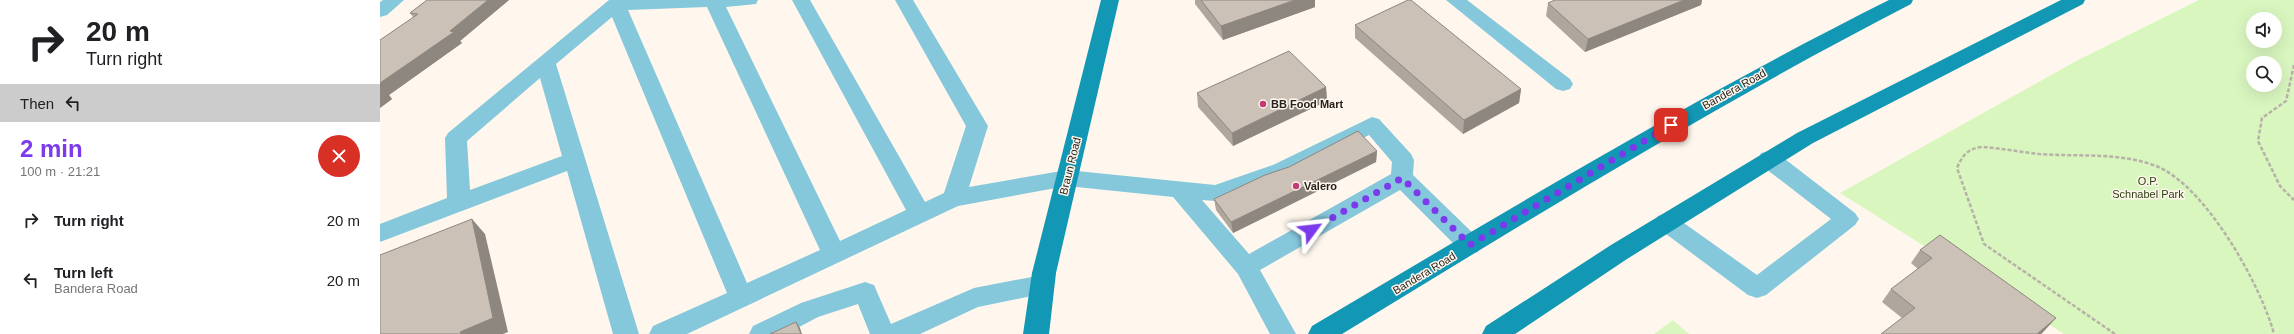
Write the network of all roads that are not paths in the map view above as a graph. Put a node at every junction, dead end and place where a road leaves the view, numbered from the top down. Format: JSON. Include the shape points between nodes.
{"nodes":[{"id":1,"x":395,"y":0,"type":"edge"},
{"id":2,"x":749,"y":0,"type":"edge"},
{"id":3,"x":801,"y":0,"type":"edge"},
{"id":4,"x":904,"y":0,"type":"edge"},
{"id":5,"x":1110,"y":0,"type":"edge"},
{"id":6,"x":1455,"y":0,"type":"edge"},
{"id":7,"x":1904,"y":0,"type":"edge"},
{"id":8,"x":2076,"y":0,"type":"edge"},
{"id":9,"x":714,"y":1,"type":"junction"},
{"id":10,"x":616,"y":4,"type":"junction"},
{"id":11,"x":380,"y":12,"type":"edge"},
{"id":12,"x":546,"y":63,"type":"junction"},
{"id":13,"x":1564,"y":84,"type":"dead end"},
{"id":14,"x":1769,"y":159,"type":"junction"},
{"id":15,"x":574,"y":160,"type":"junction"},
{"id":16,"x":1067,"y":178,"type":"junction"},
{"id":17,"x":1402,"y":178,"type":"junction"},
{"id":18,"x":1179,"y":189,"type":"junction"},
{"id":19,"x":954,"y":198,"type":"junction"},
{"id":20,"x":459,"y":203,"type":"junction"},
{"id":21,"x":920,"y":214,"type":"junction"},
{"id":22,"x":1666,"y":222,"type":"junction"},
{"id":23,"x":380,"y":233,"type":"edge"},
{"id":24,"x":1470,"y":245,"type":"junction"},
{"id":25,"x":834,"y":254,"type":"junction"},
{"id":26,"x":1246,"y":267,"type":"junction"},
{"id":27,"x":1042,"y":285,"type":"junction"},
{"id":28,"x":740,"y":297,"type":"junction"},
{"id":29,"x":626,"y":334,"type":"edge"},
{"id":30,"x":662,"y":334,"type":"edge"},
{"id":31,"x":762,"y":334,"type":"edge"},
{"id":32,"x":883,"y":334,"type":"edge"},
{"id":33,"x":895,"y":334,"type":"edge"},
{"id":34,"x":1036,"y":334,"type":"edge"},
{"id":35,"x":1283,"y":334,"type":"edge"},
{"id":36,"x":1321,"y":334,"type":"edge"},
{"id":37,"x":1495,"y":334,"type":"edge"}],
"edges":[{"from":1,"to":11,"type":"street"},
{"from":2,"to":9,"type":"street"},
{"from":3,"to":21,"type":"street"},
{"from":4,"to":19,"type":"street","via":[[977,126]]},
{"from":5,"to":16,"type":"main road","name":"Braun Road"},
{"from":6,"to":13,"type":"street"},
{"from":7,"to":24,"type":"main road","name":"Bandera Road","via":[[1815,44],[1684,117]]},
{"from":8,"to":14,"type":"main road","via":[[1805,138]]},
{"from":9,"to":10,"type":"street"},
{"from":9,"to":25,"type":"street"},
{"from":10,"to":12,"type":"street"},
{"from":10,"to":28,"type":"street"},
{"from":12,"to":15,"type":"street"},
{"from":12,"to":20,"type":"street","via":[[456,138]]},
{"from":14,"to":22,"type":"main road"},
{"from":14,"to":22,"type":"street","via":[[1847,219],[1757,288]]},
{"from":15,"to":20,"type":"street"},
{"from":15,"to":29,"type":"street"},
{"from":16,"to":18,"type":"street"},
{"from":16,"to":19,"type":"street"},
{"from":16,"to":27,"type":"main road","name":"Braun Road"},
{"from":17,"to":18,"type":"street","via":[[1403,160],[1372,124],[1282,171],[1215,193]]},
{"from":17,"to":24,"type":"street"},
{"from":17,"to":26,"type":"street"},
{"from":18,"to":26,"type":"street"},
{"from":19,"to":21,"type":"street"},
{"from":20,"to":23,"type":"street"},
{"from":21,"to":25,"type":"street"},
{"from":22,"to":37,"type":"main road"},
{"from":24,"to":36,"type":"main road","name":"Bandera Road"},
{"from":25,"to":28,"type":"street"},
{"from":26,"to":35,"type":"street"},
{"from":27,"to":33,"type":"street","via":[[974,298]]},
{"from":27,"to":34,"type":"main road","name":"Braun Road"},
{"from":28,"to":30,"type":"street"},
{"from":31,"to":32,"type":"street","via":[[810,310],[865,292]]}]}
